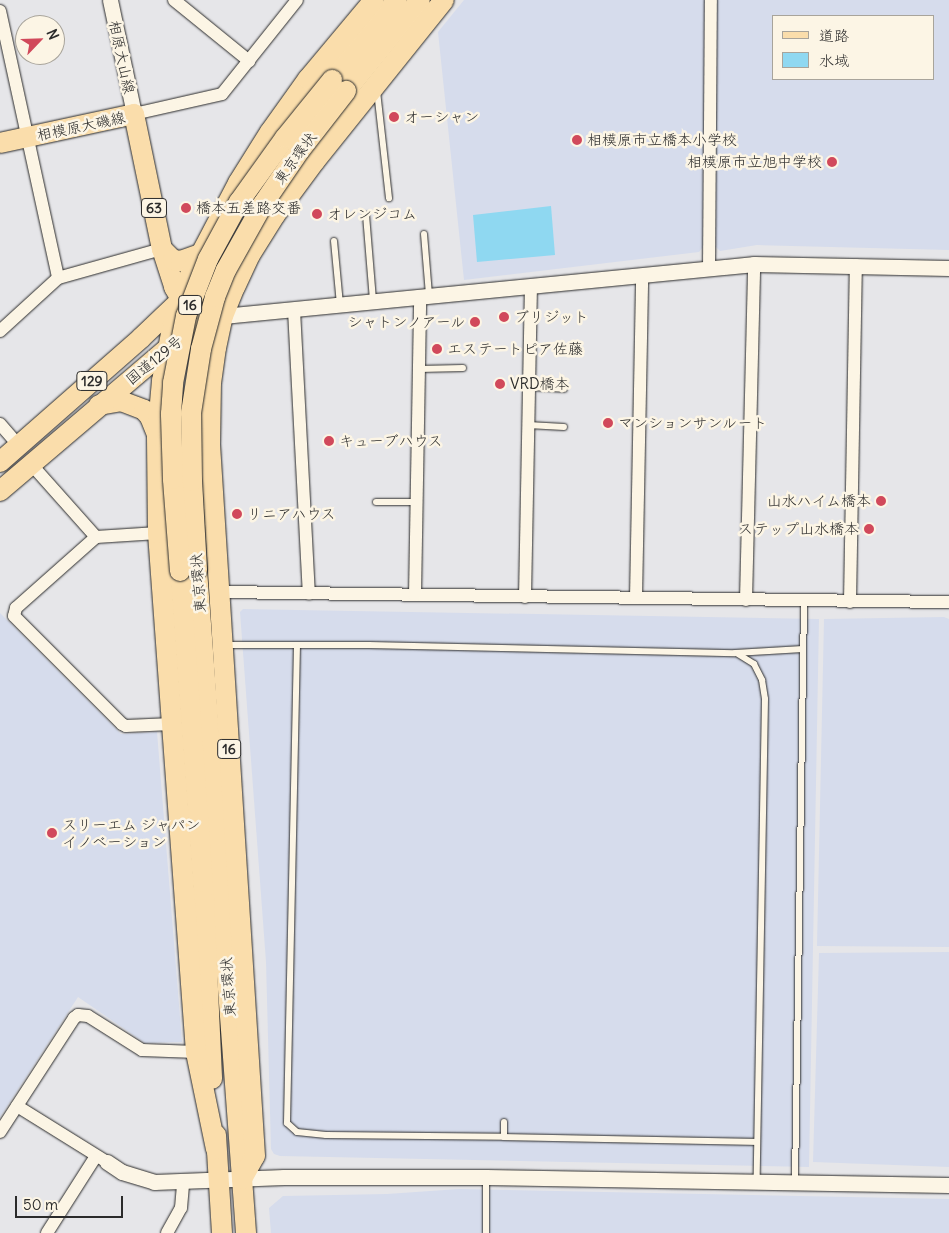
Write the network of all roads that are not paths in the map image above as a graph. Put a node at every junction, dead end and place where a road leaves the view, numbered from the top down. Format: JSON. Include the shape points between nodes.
{"nodes":[{"id":1,"x":110,"y":0,"type":"edge"},
{"id":2,"x":174,"y":0,"type":"edge"},
{"id":3,"x":297,"y":0,"type":"edge"},
{"id":4,"x":374,"y":0,"type":"edge"},
{"id":5,"x":397,"y":0,"type":"edge"},
{"id":6,"x":420,"y":0,"type":"edge"},
{"id":7,"x":444,"y":0,"type":"edge"},
{"id":8,"x":711,"y":0,"type":"edge"},
{"id":9,"x":0,"y":11,"type":"edge"},
{"id":10,"x":249,"y":61,"type":"junction"},
{"id":11,"x":376,"y":82,"type":"junction"},
{"id":12,"x":339,"y":86,"type":"junction"},
{"id":13,"x":134,"y":114,"type":"junction"},
{"id":14,"x":27,"y":138,"type":"junction"},
{"id":15,"x":0,"y":143,"type":"edge"},
{"id":16,"x":389,"y":198,"type":"dead end"},
{"id":17,"x":366,"y":215,"type":"dead end"},
{"id":18,"x":424,"y":234,"type":"dead end"},
{"id":19,"x":334,"y":241,"type":"dead end"},
{"id":20,"x":162,"y":249,"type":"junction"},
{"id":21,"x":200,"y":254,"type":"junction"},
{"id":22,"x":754,"y":264,"type":"junction"},
{"id":23,"x":856,"y":264,"type":"junction"},
{"id":24,"x":709,"y":268,"type":"junction"},
{"id":25,"x":949,"y":268,"type":"edge"},
{"id":26,"x":642,"y":275,"type":"junction"},
{"id":27,"x":58,"y":278,"type":"junction"},
{"id":28,"x":531,"y":286,"type":"junction"},
{"id":29,"x":425,"y":297,"type":"junction"},
{"id":30,"x":181,"y":299,"type":"junction"},
{"id":31,"x":373,"y":302,"type":"junction"},
{"id":32,"x":340,"y":306,"type":"junction"},
{"id":33,"x":294,"y":310,"type":"junction"},
{"id":34,"x":223,"y":316,"type":"junction"},
{"id":35,"x":173,"y":323,"type":"junction"},
{"id":36,"x":0,"y":331,"type":"edge"},
{"id":37,"x":141,"y":338,"type":"junction"},
{"id":38,"x":167,"y":348,"type":"junction"},
{"id":39,"x":463,"y":368,"type":"dead end"},
{"id":40,"x":419,"y":369,"type":"junction"},
{"id":41,"x":529,"y":387,"type":"junction"},
{"id":42,"x":564,"y":389,"type":"dead end"},
{"id":43,"x":99,"y":405,"type":"junction"},
{"id":44,"x":0,"y":424,"type":"edge"},
{"id":45,"x":528,"y":425,"type":"junction"},
{"id":46,"x":564,"y":427,"type":"dead end"},
{"id":47,"x":157,"y":436,"type":"junction"},
{"id":48,"x":19,"y":446,"type":"junction"},
{"id":49,"x":0,"y":462,"type":"edge"},
{"id":50,"x":31,"y":464,"type":"junction"},
{"id":51,"x":0,"y":491,"type":"edge"},
{"id":52,"x":376,"y":502,"type":"dead end"},
{"id":53,"x":417,"y":502,"type":"junction"},
{"id":54,"x":158,"y":533,"type":"junction"},
{"id":55,"x":96,"y":537,"type":"junction"},
{"id":56,"x":188,"y":570,"type":"junction"},
{"id":57,"x":220,"y":592,"type":"junction"},
{"id":58,"x":309,"y":594,"type":"junction"},
{"id":59,"x":415,"y":595,"type":"junction"},
{"id":60,"x":525,"y":597,"type":"junction"},
{"id":61,"x":636,"y":598,"type":"junction"},
{"id":62,"x":746,"y":600,"type":"junction"},
{"id":63,"x":804,"y":601,"type":"junction"},
{"id":64,"x":850,"y":602,"type":"junction"},
{"id":65,"x":949,"y":602,"type":"edge"},
{"id":66,"x":222,"y":645,"type":"junction"},
{"id":67,"x":297,"y":645,"type":"junction"},
{"id":68,"x":803,"y":649,"type":"junction"},
{"id":69,"x":735,"y":652,"type":"junction"},
{"id":70,"x":172,"y":724,"type":"junction"},
{"id":71,"x":196,"y":1052,"type":"junction"},
{"id":72,"x":17,"y":1106,"type":"junction"},
{"id":73,"x":504,"y":1122,"type":"dead end"},
{"id":74,"x":0,"y":1132,"type":"edge"},
{"id":75,"x":504,"y":1137,"type":"junction"},
{"id":76,"x":757,"y":1142,"type":"junction"},
{"id":77,"x":216,"y":1149,"type":"junction"},
{"id":78,"x":102,"y":1159,"type":"junction"},
{"id":79,"x":486,"y":1177,"type":"junction"},
{"id":80,"x":242,"y":1179,"type":"junction"},
{"id":81,"x":218,"y":1181,"type":"junction"},
{"id":82,"x":757,"y":1182,"type":"junction"},
{"id":83,"x":183,"y":1183,"type":"junction"},
{"id":84,"x":795,"y":1183,"type":"junction"},
{"id":85,"x":949,"y":1185,"type":"edge"},
{"id":86,"x":47,"y":1233,"type":"edge"},
{"id":87,"x":167,"y":1233,"type":"edge"},
{"id":88,"x":222,"y":1233,"type":"edge"},
{"id":89,"x":246,"y":1233,"type":"edge"},
{"id":90,"x":486,"y":1233,"type":"edge"}],
"edges":[{"from":1,"to":13,"type":"street","name":"相原大山線"},
{"from":2,"to":10,"type":"street"},
{"from":3,"to":10,"type":"street"},
{"from":4,"to":21,"type":"main road","via":[[308,79],[270,132]]},
{"from":5,"to":12,"type":"main road","name":"東京環状","number":"16"},
{"from":6,"to":12,"type":"main road","name":"東京環状","number":"16"},
{"from":7,"to":11,"type":"main road","number":"16"},
{"from":8,"to":24,"type":"street"},
{"from":9,"to":14,"type":"street"},
{"from":10,"to":13,"type":"street","via":[[222,94]]},
{"from":11,"to":16,"type":"lane"},
{"from":11,"to":34,"type":"main road","number":"16","via":[[275,215],[250,255]]},
{"from":12,"to":56,"type":"main road","name":"東京環状","number":"16","bridge":true,"via":[[285,138],[239,202],[208,259],[186,316],[173,383],[171,414],[172,470]]},
{"from":13,"to":14,"type":"main road","name":"相模原大磯線"},
{"from":13,"to":20,"type":"main road","name":"相模原大磯線","number":"63"},
{"from":14,"to":15,"type":"main road","name":"相模原大磯線"},
{"from":14,"to":27,"type":"street"},
{"from":17,"to":31,"type":"lane"},
{"from":18,"to":29,"type":"lane"},
{"from":19,"to":32,"type":"lane"},
{"from":20,"to":21,"type":"main road","via":[[166,255],[181,261]]},
{"from":20,"to":27,"type":"street"},
{"from":20,"to":30,"type":"main road","name":"相模原大磯線","number":"63"},
{"from":21,"to":30,"type":"main road"},
{"from":22,"to":23,"type":"street"},
{"from":22,"to":24,"type":"street"},
{"from":22,"to":62,"type":"street"},
{"from":23,"to":25,"type":"street"},
{"from":23,"to":64,"type":"street"},
{"from":24,"to":26,"type":"street"},
{"from":26,"to":28,"type":"street"},
{"from":26,"to":61,"type":"street"},
{"from":27,"to":36,"type":"street"},
{"from":28,"to":29,"type":"street"},
{"from":28,"to":41,"type":"street"},
{"from":29,"to":31,"type":"street"},
{"from":29,"to":40,"type":"street"},
{"from":30,"to":34,"type":"main road","via":[[202,312]]},
{"from":30,"to":35,"type":"main road"},
{"from":30,"to":37,"type":"main road","name":"国道129号","number":"129"},
{"from":31,"to":32,"type":"street"},
{"from":32,"to":33,"type":"street"},
{"from":33,"to":34,"type":"street"},
{"from":33,"to":58,"type":"street"},
{"from":34,"to":35,"type":"main road"},
{"from":34,"to":38,"type":"main road","name":"国道129号","number":"129","via":[[189,332]]},
{"from":34,"to":57,"type":"main road","number":"16","via":[[216,348],[210,412]]},
{"from":35,"to":37,"type":"main road"},
{"from":35,"to":38,"type":"main road"},
{"from":37,"to":48,"type":"main road","name":"国道129号","number":"129"},
{"from":38,"to":43,"type":"main road","name":"国道129号","number":"129"},
{"from":38,"to":47,"type":"main road"},
{"from":39,"to":40,"type":"lane"},
{"from":40,"to":53,"type":"street"},
{"from":41,"to":42,"type":"lane"},
{"from":41,"to":45,"type":"street"},
{"from":43,"to":47,"type":"main road","via":[[121,401],[144,410]]},
{"from":43,"to":50,"type":"main road","name":"国道129号","number":"129"},
{"from":44,"to":48,"type":"street"},
{"from":45,"to":46,"type":"lane"},
{"from":45,"to":60,"type":"street"},
{"from":47,"to":54,"type":"main road"},
{"from":48,"to":49,"type":"main road","name":"国道129号","number":"129"},
{"from":50,"to":51,"type":"main road","name":"国道129号","number":"129"},
{"from":50,"to":55,"type":"street"},
{"from":52,"to":53,"type":"lane"},
{"from":53,"to":59,"type":"street"},
{"from":54,"to":55,"type":"street"},
{"from":54,"to":70,"type":"main road"},
{"from":55,"to":70,"type":"street","via":[[16,608],[14,616],[122,724]]},
{"from":56,"to":77,"type":"main road","name":"東京環状","number":"16"},
{"from":56,"to":80,"type":"main road","name":"東京環状","number":"16"},
{"from":57,"to":58,"type":"street"},
{"from":57,"to":66,"type":"main road","number":"16"},
{"from":58,"to":59,"type":"street"},
{"from":59,"to":60,"type":"street"},
{"from":60,"to":61,"type":"street"},
{"from":61,"to":62,"type":"street"},
{"from":62,"to":63,"type":"street"},
{"from":63,"to":64,"type":"street"},
{"from":63,"to":68,"type":"lane"},
{"from":64,"to":65,"type":"street"},
{"from":66,"to":67,"type":"lane"},
{"from":66,"to":80,"type":"main road","number":"16","via":[[255,1156]]},
{"from":67,"to":69,"type":"lane"},
{"from":67,"to":75,"type":"lane","via":[[287,1124],[297,1132],[326,1135]]},
{"from":68,"to":69,"type":"lane"},
{"from":68,"to":84,"type":"lane"},
{"from":69,"to":76,"type":"lane","via":[[754,664],[762,680],[765,699]]},
{"from":70,"to":71,"type":"main road"},
{"from":71,"to":72,"type":"street","via":[[140,1050],[88,1016],[78,1015]]},
{"from":71,"to":77,"type":"main road"},
{"from":72,"to":74,"type":"street"},
{"from":72,"to":78,"type":"street"},
{"from":73,"to":75,"type":"lane"},
{"from":75,"to":76,"type":"lane"},
{"from":76,"to":82,"type":"lane"},
{"from":77,"to":81,"type":"main road","name":"東京環状","number":"16"},
{"from":78,"to":83,"type":"street","via":[[137,1178]]},
{"from":78,"to":86,"type":"street"},
{"from":79,"to":80,"type":"street"},
{"from":79,"to":82,"type":"street"},
{"from":79,"to":90,"type":"lane"},
{"from":80,"to":81,"type":"street"},
{"from":80,"to":89,"type":"main road","name":"東京環状","number":"16"},
{"from":81,"to":83,"type":"street"},
{"from":81,"to":88,"type":"main road","name":"東京環状","number":"16"},
{"from":82,"to":84,"type":"street"},
{"from":83,"to":87,"type":"street","via":[[181,1208]]},
{"from":84,"to":85,"type":"street"}]}
